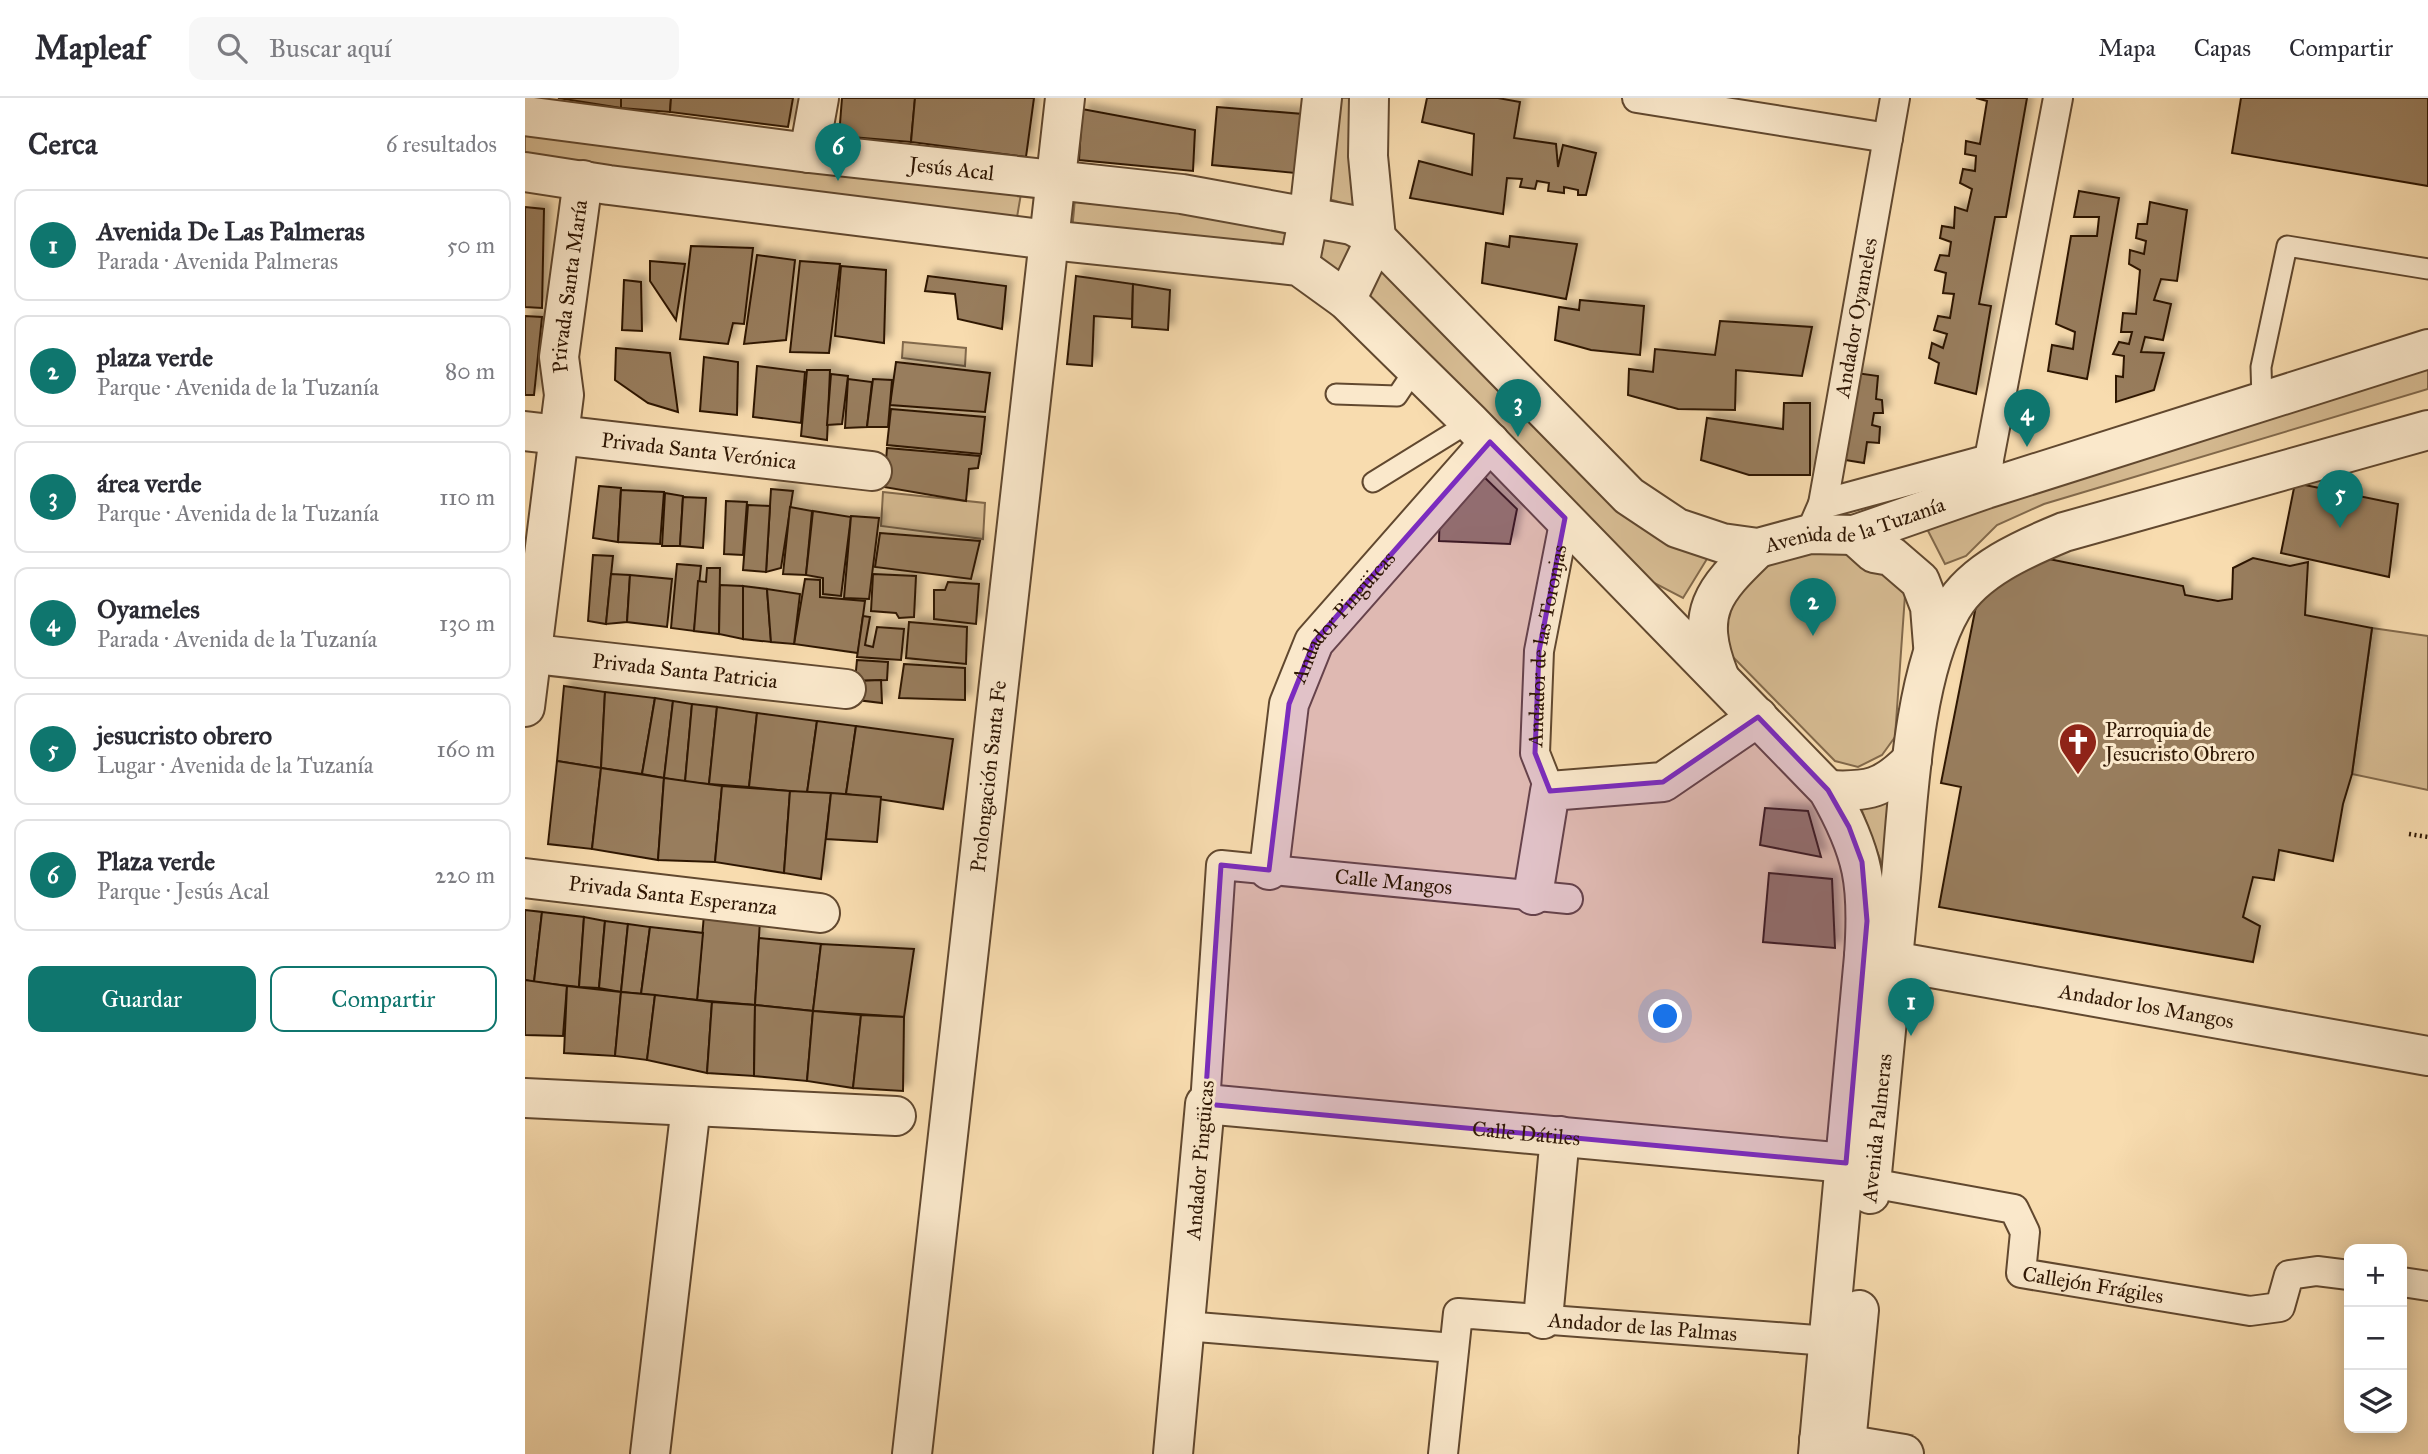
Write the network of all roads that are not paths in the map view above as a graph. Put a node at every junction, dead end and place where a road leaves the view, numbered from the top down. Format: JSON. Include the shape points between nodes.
{"nodes":[{"id":1,"x":819,"y":98,"type":"edge"},
{"id":2,"x":1065,"y":98,"type":"edge"},
{"id":3,"x":1322,"y":98,"type":"edge"},
{"id":4,"x":1369,"y":98,"type":"edge"},
{"id":5,"x":1637,"y":98,"type":"edge"},
{"id":6,"x":1895,"y":98,"type":"edge"},
{"id":7,"x":2058,"y":98,"type":"edge"},
{"id":8,"x":525,"y":116,"type":"edge"},
{"id":9,"x":1888,"y":138,"type":"junction"},
{"id":10,"x":809,"y":152,"type":"junction"},
{"id":11,"x":525,"y":172,"type":"edge"},
{"id":12,"x":1055,"y":178,"type":"junction"},
{"id":13,"x":596,"y":183,"type":"junction"},
{"id":14,"x":1309,"y":215,"type":"junction"},
{"id":15,"x":1376,"y":239,"type":"junction"},
{"id":16,"x":1049,"y":240,"type":"junction"},
{"id":17,"x":1299,"y":266,"type":"junction"},
{"id":18,"x":2428,"y":269,"type":"edge"},
{"id":19,"x":1346,"y":300,"type":"junction"},
{"id":20,"x":2428,"y":349,"type":"edge"},
{"id":21,"x":1415,"y":369,"type":"junction"},
{"id":22,"x":1336,"y":394,"type":"dead end"},
{"id":23,"x":2262,"y":400,"type":"junction"},
{"id":24,"x":2428,"y":430,"type":"edge"},
{"id":25,"x":1480,"y":432,"type":"junction"},
{"id":26,"x":542,"y":433,"type":"edge"},
{"id":27,"x":872,"y":471,"type":"dead end"},
{"id":28,"x":1987,"y":474,"type":"junction"},
{"id":29,"x":1373,"y":482,"type":"dead end"},
{"id":30,"x":1565,"y":518,"type":"junction"},
{"id":31,"x":1817,"y":519,"type":"junction"},
{"id":32,"x":1854,"y":535,"type":"junction"},
{"id":33,"x":1758,"y":548,"type":"junction"},
{"id":34,"x":1933,"y":645,"type":"junction"},
{"id":35,"x":528,"y":654,"type":"edge"},
{"id":36,"x":1720,"y":677,"type":"junction"},
{"id":37,"x":846,"y":689,"type":"dead end"},
{"id":38,"x":525,"y":707,"type":"edge"},
{"id":39,"x":1758,"y":717,"type":"junction"},
{"id":40,"x":1912,"y":760,"type":"junction"},
{"id":41,"x":1828,"y":790,"type":"junction"},
{"id":42,"x":1550,"y":791,"type":"junction"},
{"id":43,"x":1221,"y":865,"type":"joint"},
{"id":44,"x":1269,"y":870,"type":"junction"},
{"id":45,"x":525,"y":878,"type":"edge"},
{"id":46,"x":1551,"y":897,"type":"joint"},
{"id":47,"x":820,"y":913,"type":"dead end"},
{"id":48,"x":1879,"y":959,"type":"junction"},
{"id":49,"x":2428,"y":1056,"type":"edge"},
{"id":50,"x":525,"y":1098,"type":"edge"},
{"id":51,"x":1205,"y":1104,"type":"junction"},
{"id":52,"x":691,"y":1106,"type":"junction"},
{"id":53,"x":896,"y":1116,"type":"dead end"},
{"id":54,"x":1560,"y":1136,"type":"junction"},
{"id":55,"x":1859,"y":1173,"type":"junction"},
{"id":56,"x":2344,"y":1274,"type":"edge"},
{"id":57,"x":2407,"y":1283,"type":"edge"},
{"id":58,"x":2428,"y":1286,"type":"edge"},
{"id":59,"x":1543,"y":1319,"type":"junction"},
{"id":60,"x":1185,"y":1326,"type":"junction"},
{"id":61,"x":1829,"y":1341,"type":"junction"},
{"id":62,"x":1454,"y":1348,"type":"junction"},
{"id":63,"x":1832,"y":1448,"type":"edge"},
{"id":64,"x":650,"y":1454,"type":"edge"},
{"id":65,"x":912,"y":1454,"type":"edge"},
{"id":66,"x":1173,"y":1454,"type":"edge"},
{"id":67,"x":1443,"y":1454,"type":"edge"},
{"id":68,"x":1904,"y":1454,"type":"edge"}],
"edges":[{"from":1,"to":10,"type":"street"},
{"from":2,"to":12,"type":"street","name":"Prolongación Santa Fe"},
{"from":3,"to":14,"type":"street"},
{"from":4,"to":15,"type":"street","via":[[1368,156]]},
{"from":5,"to":9,"type":"street"},
{"from":6,"to":9,"type":"street","name":"Andador Oyameles"},
{"from":7,"to":28,"type":"street"},
{"from":8,"to":10,"type":"street","name":"Jesús Acal"},
{"from":9,"to":31,"type":"street","name":"Andador Oyameles"},
{"from":10,"to":12,"type":"street","name":"Jesús Acal"},
{"from":11,"to":13,"type":"street"},
{"from":12,"to":14,"type":"street","name":"Jesús Acal"},
{"from":12,"to":16,"type":"street","name":"Prolongación Santa Fe"},
{"from":13,"to":16,"type":"street"},
{"from":13,"to":26,"type":"street","name":"Privada Santa María","via":[[559,357],[564,394]]},
{"from":14,"to":15,"type":"street","name":"Jesús Acal","via":[[1352,225]]},
{"from":14,"to":17,"type":"street"},
{"from":15,"to":19,"type":"street"},
{"from":15,"to":33,"type":"street","name":"Avenida de la Tuzanía","via":[[1629,496],[1677,528],[1722,543]]},
{"from":16,"to":17,"type":"street"},
{"from":16,"to":65,"type":"street","name":"Prolongación Santa Fe"},
{"from":17,"to":19,"type":"street"},
{"from":18,"to":23,"type":"lane","via":[[2287,246],[2260,368]]},
{"from":19,"to":21,"type":"street"},
{"from":20,"to":23,"type":"street","name":"Avenida de la Tuzanía"},
{"from":21,"to":22,"type":"lane","via":[[1397,396]]},
{"from":21,"to":25,"type":"street"},
{"from":23,"to":28,"type":"street","name":"Avenida de la Tuzanía"},
{"from":24,"to":34,"type":"street","via":[[2064,532],[2014,552],[1953,605]]},
{"from":25,"to":29,"type":"lane"},
{"from":25,"to":30,"type":"street"},
{"from":25,"to":44,"type":"street","name":"Andador Pingüicas","via":[[1314,642],[1289,704]]},
{"from":26,"to":27,"type":"street","name":"Privada Santa Verónica"},
{"from":26,"to":35,"type":"street","name":"Privada Santa María"},
{"from":28,"to":31,"type":"street"},
{"from":28,"to":32,"type":"street","name":"Avenida de la Tuzanía"},
{"from":30,"to":36,"type":"street"},
{"from":30,"to":42,"type":"street","name":"Andador de las Toronjas","via":[[1539,651],[1535,752]]},
{"from":31,"to":32,"type":"street","name":"Avenida de la Tuzanía"},
{"from":31,"to":33,"type":"street","name":"Avenida de la Tuzanía"},
{"from":32,"to":34,"type":"street","via":[[1874,553],[1891,556],[1920,581],[1930,607]]},
{"from":33,"to":36,"type":"street","via":[[1723,581],[1707,623],[1708,647]]},
{"from":34,"to":40,"type":"street"},
{"from":35,"to":37,"type":"street","name":"Privada Santa Patricia"},
{"from":35,"to":38,"type":"street","name":"Privada Santa María"},
{"from":36,"to":39,"type":"street"},
{"from":39,"to":41,"type":"street"},
{"from":39,"to":42,"type":"street","via":[[1663,782]]},
{"from":40,"to":41,"type":"street","via":[[1877,789]]},
{"from":40,"to":48,"type":"street","name":"Avenida Palmeras"},
{"from":41,"to":48,"type":"street","name":"Avenida Palmeras","via":[[1850,827],[1862,862]]},
{"from":42,"to":46,"type":"street"},
{"from":43,"to":44,"type":"street","name":"Calle Mangos"},
{"from":43,"to":51,"type":"street","name":"Andador Pingüicas"},
{"from":44,"to":46,"type":"street","name":"Calle Mangos"},
{"from":45,"to":47,"type":"street","name":"Privada Santa Esperanza"},
{"from":48,"to":49,"type":"street","name":"Andador los Mangos"},
{"from":48,"to":55,"type":"street","name":"Avenida Palmeras"},
{"from":50,"to":52,"type":"street"},
{"from":51,"to":54,"type":"street","name":"Calle Dátiles"},
{"from":51,"to":60,"type":"street","name":"Andador Pingüicas"},
{"from":52,"to":53,"type":"street"},
{"from":52,"to":64,"type":"street"},
{"from":54,"to":55,"type":"street","name":"Calle Dátiles"},
{"from":54,"to":59,"type":"street"},
{"from":55,"to":56,"type":"street","name":"Callejón Frágiles","via":[[2014,1209],[2025,1233],[2021,1273],[2250,1311],[2280,1307],[2289,1275],[2317,1271]]},
{"from":55,"to":61,"type":"street","name":"Avenida Palmeras"},
{"from":55,"to":63,"type":"street","name":"Avenida Palmeras"},
{"from":57,"to":58,"type":"street"},
{"from":59,"to":61,"type":"street","name":"Andador de las Palmas"},
{"from":59,"to":62,"type":"street","name":"Andador de las Palmas","via":[[1458,1312]]},
{"from":60,"to":62,"type":"street"},
{"from":60,"to":66,"type":"street","name":"Andador Pingüicas"},
{"from":61,"to":63,"type":"street","name":"Avenida Palmeras"},
{"from":62,"to":67,"type":"street"},
{"from":63,"to":68,"type":"street"}]}
